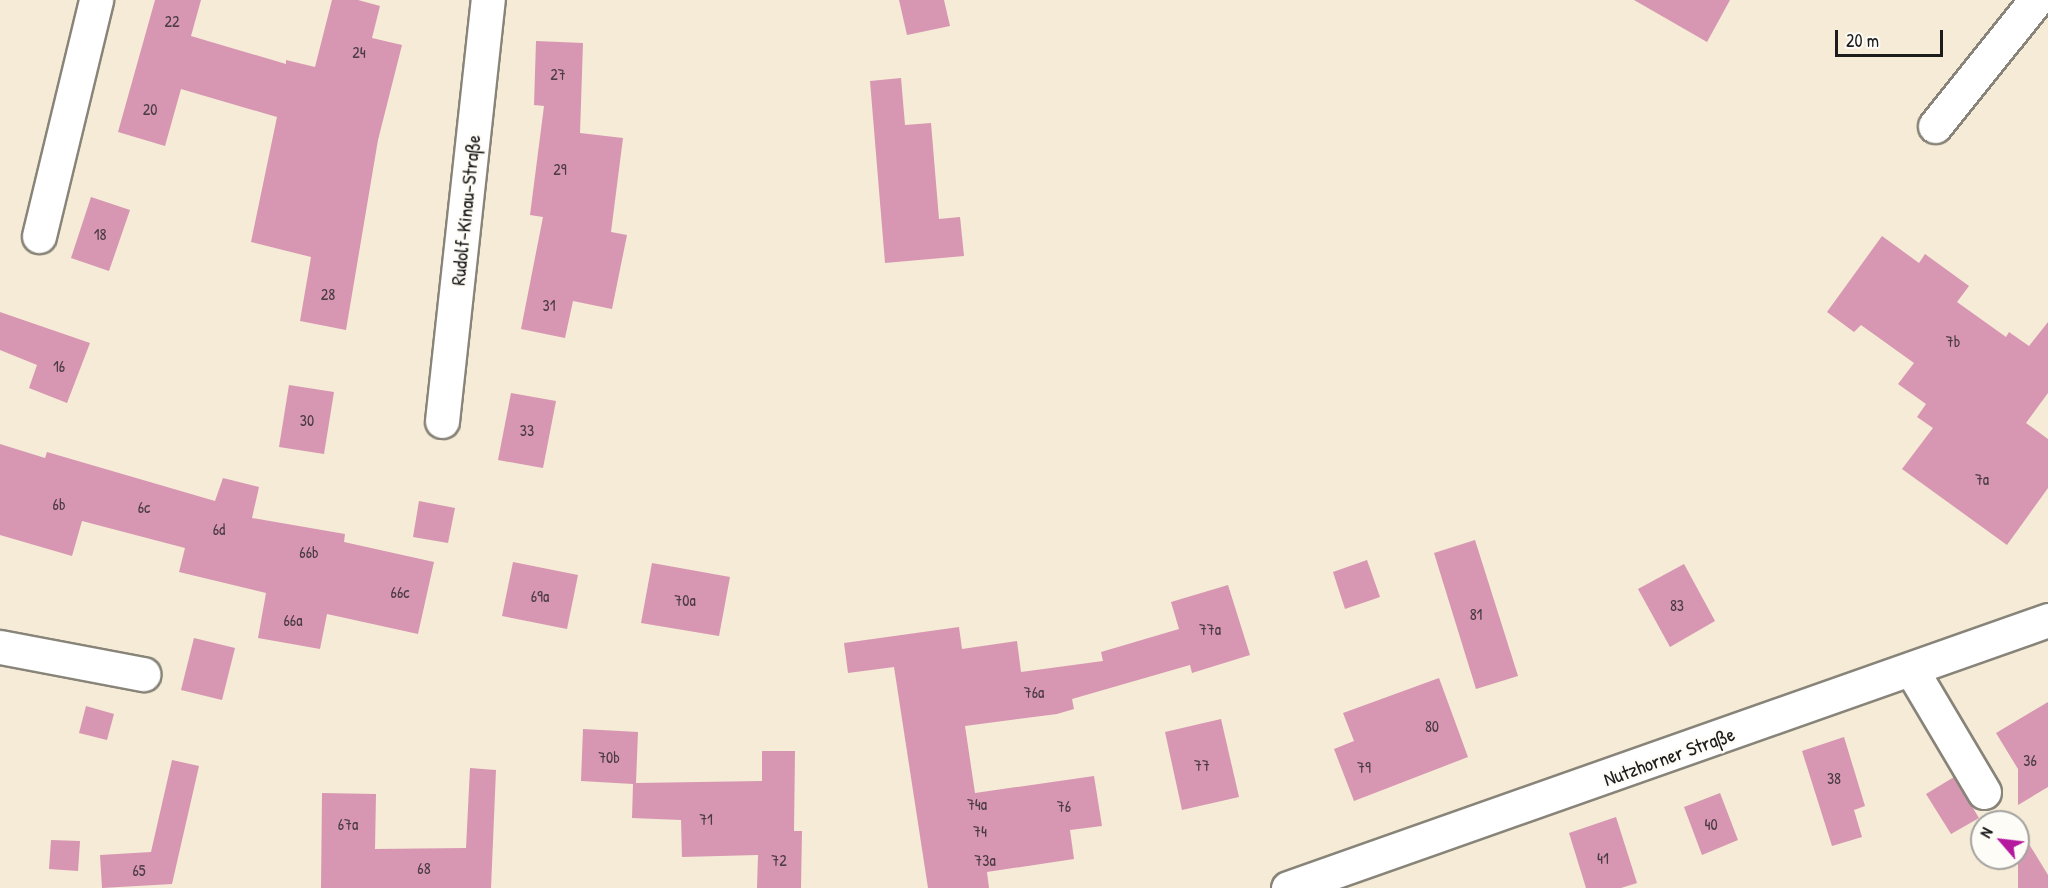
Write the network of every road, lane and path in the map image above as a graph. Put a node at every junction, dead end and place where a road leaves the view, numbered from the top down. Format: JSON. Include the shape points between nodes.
{"nodes":[{"id":1,"x":96,"y":0,"type":"edge"},
{"id":2,"x":488,"y":0,"type":"edge"},
{"id":3,"x":2036,"y":0,"type":"edge"},
{"id":4,"x":1935,"y":126,"type":"dead end"},
{"id":5,"x":39,"y":236,"type":"dead end"},
{"id":6,"x":442,"y":421,"type":"dead end"},
{"id":7,"x":2048,"y":620,"type":"edge"},
{"id":8,"x":0,"y":647,"type":"edge"},
{"id":9,"x":1911,"y":669,"type":"junction"},
{"id":10,"x":143,"y":674,"type":"dead end"},
{"id":11,"x":1984,"y":792,"type":"dead end"},
{"id":12,"x":1288,"y":888,"type":"edge"}],
"edges":[{"from":1,"to":5,"type":"street"},
{"from":2,"to":6,"type":"street","name":"Rudolf-Kinau-Straße"},
{"from":3,"to":4,"type":"street"},
{"from":7,"to":9,"type":"street","name":"Nutzhorner Straße"},
{"from":8,"to":10,"type":"street"},
{"from":9,"to":11,"type":"street"},
{"from":9,"to":12,"type":"street","name":"Nutzhorner Straße"}]}
